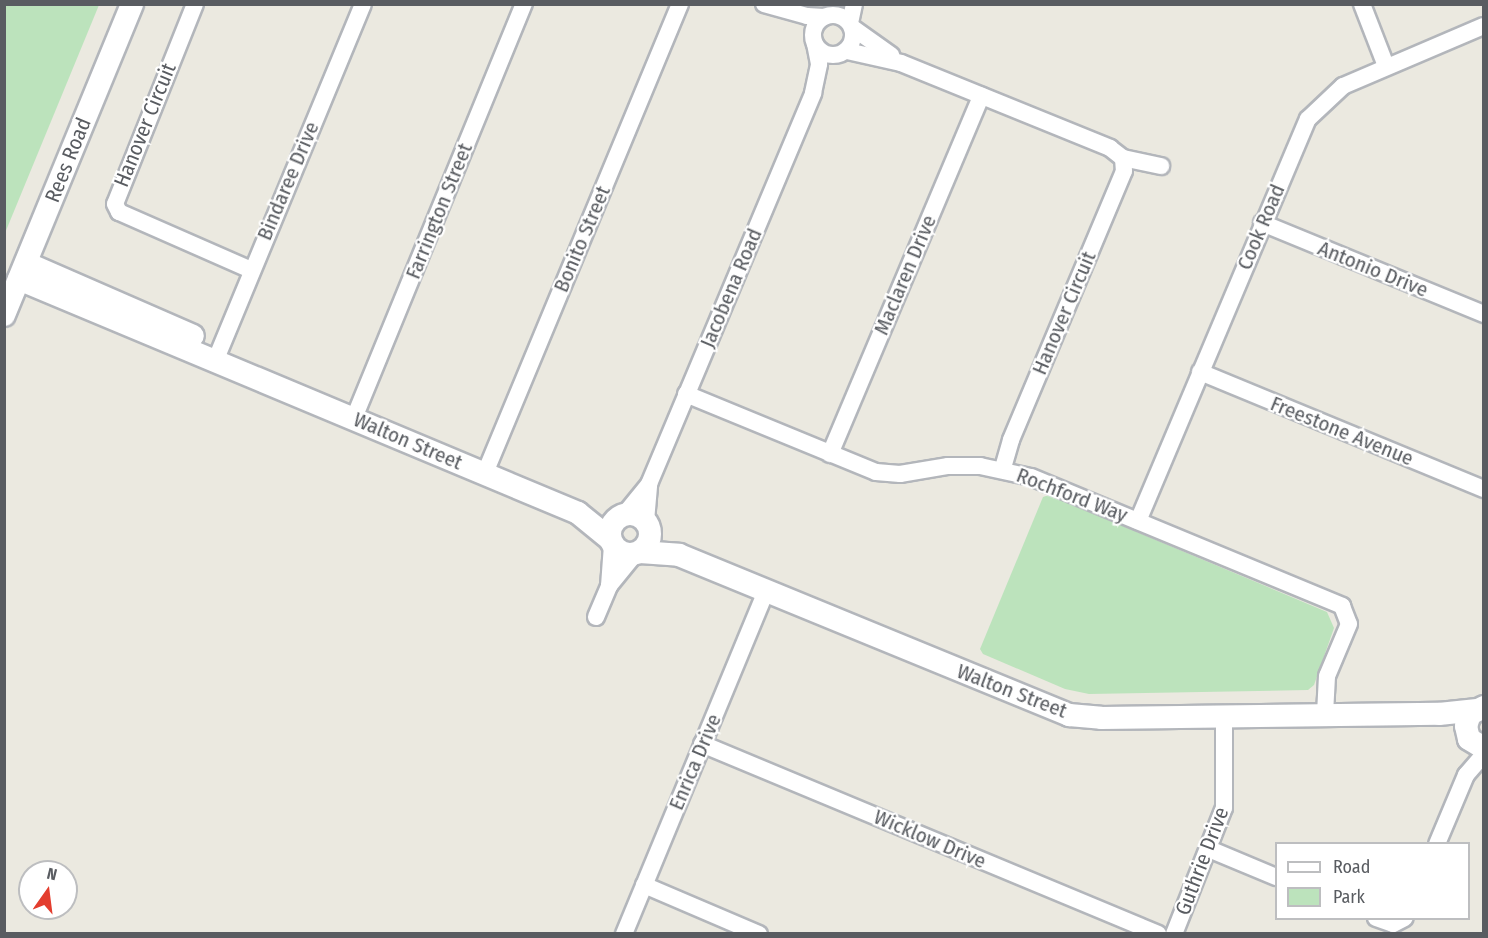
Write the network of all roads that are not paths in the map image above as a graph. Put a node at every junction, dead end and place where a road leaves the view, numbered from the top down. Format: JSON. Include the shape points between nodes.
{"nodes":[{"id":1,"x":132,"y":4,"type":"edge"},
{"id":2,"x":195,"y":4,"type":"edge"},
{"id":3,"x":363,"y":4,"type":"edge"},
{"id":4,"x":524,"y":4,"type":"edge"},
{"id":5,"x":680,"y":4,"type":"edge"},
{"id":6,"x":854,"y":4,"type":"edge"},
{"id":7,"x":1362,"y":4,"type":"edge"},
{"id":8,"x":772,"y":8,"type":"edge"},
{"id":9,"x":833,"y":12,"type":"edge"},
{"id":10,"x":851,"y":25,"type":"junction"},
{"id":11,"x":1484,"y":26,"type":"edge"},
{"id":12,"x":815,"y":43,"type":"junction"},
{"id":13,"x":845,"y":52,"type":"junction"},
{"id":14,"x":901,"y":63,"type":"junction"},
{"id":15,"x":1386,"y":66,"type":"junction"},
{"id":16,"x":813,"y":93,"type":"junction"},
{"id":17,"x":981,"y":96,"type":"junction"},
{"id":18,"x":1123,"y":158,"type":"junction"},
{"id":19,"x":1161,"y":166,"type":"dead end"},
{"id":20,"x":1262,"y":223,"type":"junction"},
{"id":21,"x":251,"y":270,"type":"junction"},
{"id":22,"x":23,"y":271,"type":"junction"},
{"id":23,"x":1484,"y":314,"type":"edge"},
{"id":24,"x":4,"y":315,"type":"edge"},
{"id":25,"x":217,"y":356,"type":"junction"},
{"id":26,"x":1200,"y":372,"type":"junction"},
{"id":27,"x":687,"y":394,"type":"junction"},
{"id":28,"x":354,"y":418,"type":"junction"},
{"id":29,"x":830,"y":454,"type":"junction"},
{"id":30,"x":1003,"y":468,"type":"junction"},
{"id":31,"x":485,"y":473,"type":"junction"},
{"id":32,"x":649,"y":484,"type":"junction"},
{"id":33,"x":1484,"y":489,"type":"edge"},
{"id":34,"x":578,"y":513,"type":"junction"},
{"id":35,"x":621,"y":516,"type":"junction"},
{"id":36,"x":1138,"y":521,"type":"junction"},
{"id":37,"x":648,"y":524,"type":"junction"},
{"id":38,"x":611,"y":542,"type":"junction"},
{"id":39,"x":638,"y":553,"type":"junction"},
{"id":40,"x":680,"y":555,"type":"junction"},
{"id":41,"x":609,"y":586,"type":"junction"},
{"id":42,"x":766,"y":591,"type":"junction"},
{"id":43,"x":596,"y":617,"type":"dead end"},
{"id":44,"x":1481,"y":708,"type":"edge"},
{"id":45,"x":1325,"y":714,"type":"junction"},
{"id":46,"x":1439,"y":714,"type":"junction"},
{"id":47,"x":1224,"y":716,"type":"junction"},
{"id":48,"x":1476,"y":743,"type":"edge"},
{"id":49,"x":702,"y":744,"type":"junction"},
{"id":50,"x":1437,"y":842,"type":"edge"},
{"id":51,"x":1209,"y":849,"type":"junction"},
{"id":52,"x":1275,"y":877,"type":"edge"},
{"id":53,"x":644,"y":885,"type":"junction"},
{"id":54,"x":1383,"y":920,"type":"edge"},
{"id":55,"x":1402,"y":920,"type":"edge"},
{"id":56,"x":624,"y":933,"type":"edge"},
{"id":57,"x":759,"y":933,"type":"edge"},
{"id":58,"x":1158,"y":933,"type":"edge"},
{"id":59,"x":1174,"y":933,"type":"edge"}],
"edges":[{"from":1,"to":22,"type":"street","name":"Rees Road"},
{"from":2,"to":21,"type":"street","name":"Hanover Circuit","via":[[115,204],[119,213]]},
{"from":3,"to":21,"type":"street","name":"Bindaree Drive"},
{"from":4,"to":28,"type":"street","name":"Farrington Street"},
{"from":5,"to":31,"type":"street","name":"Bonito Street"},
{"from":6,"to":10,"type":"street"},
{"from":7,"to":15,"type":"street"},
{"from":8,"to":9,"type":"street"},
{"from":8,"to":12,"type":"street","via":[[804,28]]},
{"from":9,"to":10,"type":"street"},
{"from":9,"to":12,"type":"street","via":[[814,28]]},
{"from":10,"to":13,"type":"street","via":[[854,39]]},
{"from":10,"to":14,"type":"street"},
{"from":11,"to":15,"type":"street","name":"Cook Road"},
{"from":12,"to":13,"type":"street","via":[[826,54]]},
{"from":12,"to":16,"type":"street","name":"Jacobena Road","via":[[819,64]]},
{"from":13,"to":14,"type":"street"},
{"from":13,"to":16,"type":"street","name":"Jacobena Road"},
{"from":14,"to":17,"type":"street"},
{"from":15,"to":20,"type":"street","name":"Cook Road","via":[[1342,86],[1308,120]]},
{"from":16,"to":27,"type":"street","name":"Jacobena Road"},
{"from":17,"to":18,"type":"street","via":[[1110,148]]},
{"from":17,"to":29,"type":"street","name":"Maclaren Drive"},
{"from":18,"to":19,"type":"street"},
{"from":18,"to":30,"type":"street","name":"Hanover Circuit","via":[[1124,171],[1011,440]]},
{"from":20,"to":23,"type":"street","name":"Antonio Drive"},
{"from":20,"to":26,"type":"street","name":"Cook Road"},
{"from":21,"to":25,"type":"street","name":"Bindaree Drive"},
{"from":22,"to":24,"type":"street","name":"Rees Road"},
{"from":22,"to":25,"type":"street","name":"Walton Street","via":[[186,331]]},
{"from":25,"to":28,"type":"street","name":"Walton Street"},
{"from":26,"to":33,"type":"street","name":"Freestone Avenue"},
{"from":26,"to":36,"type":"street","name":"Cook Road"},
{"from":27,"to":29,"type":"street","name":"Rochford Way"},
{"from":27,"to":32,"type":"street","name":"Jacobena Road"},
{"from":28,"to":31,"type":"street","name":"Walton Street"},
{"from":29,"to":30,"type":"street","name":"Rochford Way","via":[[888,474],[956,466]]},
{"from":30,"to":36,"type":"street","name":"Rochford Way"},
{"from":31,"to":34,"type":"street","name":"Walton Street"},
{"from":32,"to":35,"type":"street","name":"Jacobena Road"},
{"from":32,"to":37,"type":"street","name":"Jacobena Road"},
{"from":34,"to":35,"type":"street","name":"Walton Street"},
{"from":34,"to":38,"type":"street","name":"Walton Street"},
{"from":35,"to":37,"type":"street","via":[[636,514]]},
{"from":35,"to":38,"type":"street","via":[[611,527]]},
{"from":36,"to":45,"type":"street","name":"Rochford Way","via":[[1342,606],[1349,624],[1327,676]]},
{"from":37,"to":39,"type":"street","via":[[650,538]]},
{"from":37,"to":40,"type":"street","name":"Walton Street"},
{"from":38,"to":39,"type":"street","via":[[622,553]]},
{"from":38,"to":41,"type":"street"},
{"from":39,"to":40,"type":"street","name":"Walton Street"},
{"from":39,"to":41,"type":"street"},
{"from":40,"to":42,"type":"street","name":"Walton Street"},
{"from":41,"to":43,"type":"street"},
{"from":42,"to":47,"type":"street","name":"Walton Street","via":[[1069,715]]},
{"from":42,"to":49,"type":"street","name":"Enrica Drive"},
{"from":44,"to":46,"type":"street","name":"Walton Street"},
{"from":44,"to":48,"type":"street","via":[[1467,720]]},
{"from":45,"to":46,"type":"street","name":"Walton Street"},
{"from":45,"to":47,"type":"street","name":"Walton Street"},
{"from":46,"to":48,"type":"street"},
{"from":47,"to":51,"type":"street","name":"Guthrie Drive","via":[[1225,803]]},
{"from":48,"to":50,"type":"street"},
{"from":49,"to":53,"type":"street","name":"Enrica Drive"},
{"from":49,"to":58,"type":"street","name":"Wicklow Drive"},
{"from":51,"to":52,"type":"street"},
{"from":51,"to":59,"type":"street","name":"Guthrie Drive"},
{"from":53,"to":56,"type":"street","name":"Enrica Drive"},
{"from":53,"to":57,"type":"street"},
{"from":54,"to":55,"type":"street","via":[[1396,924]]}]}
